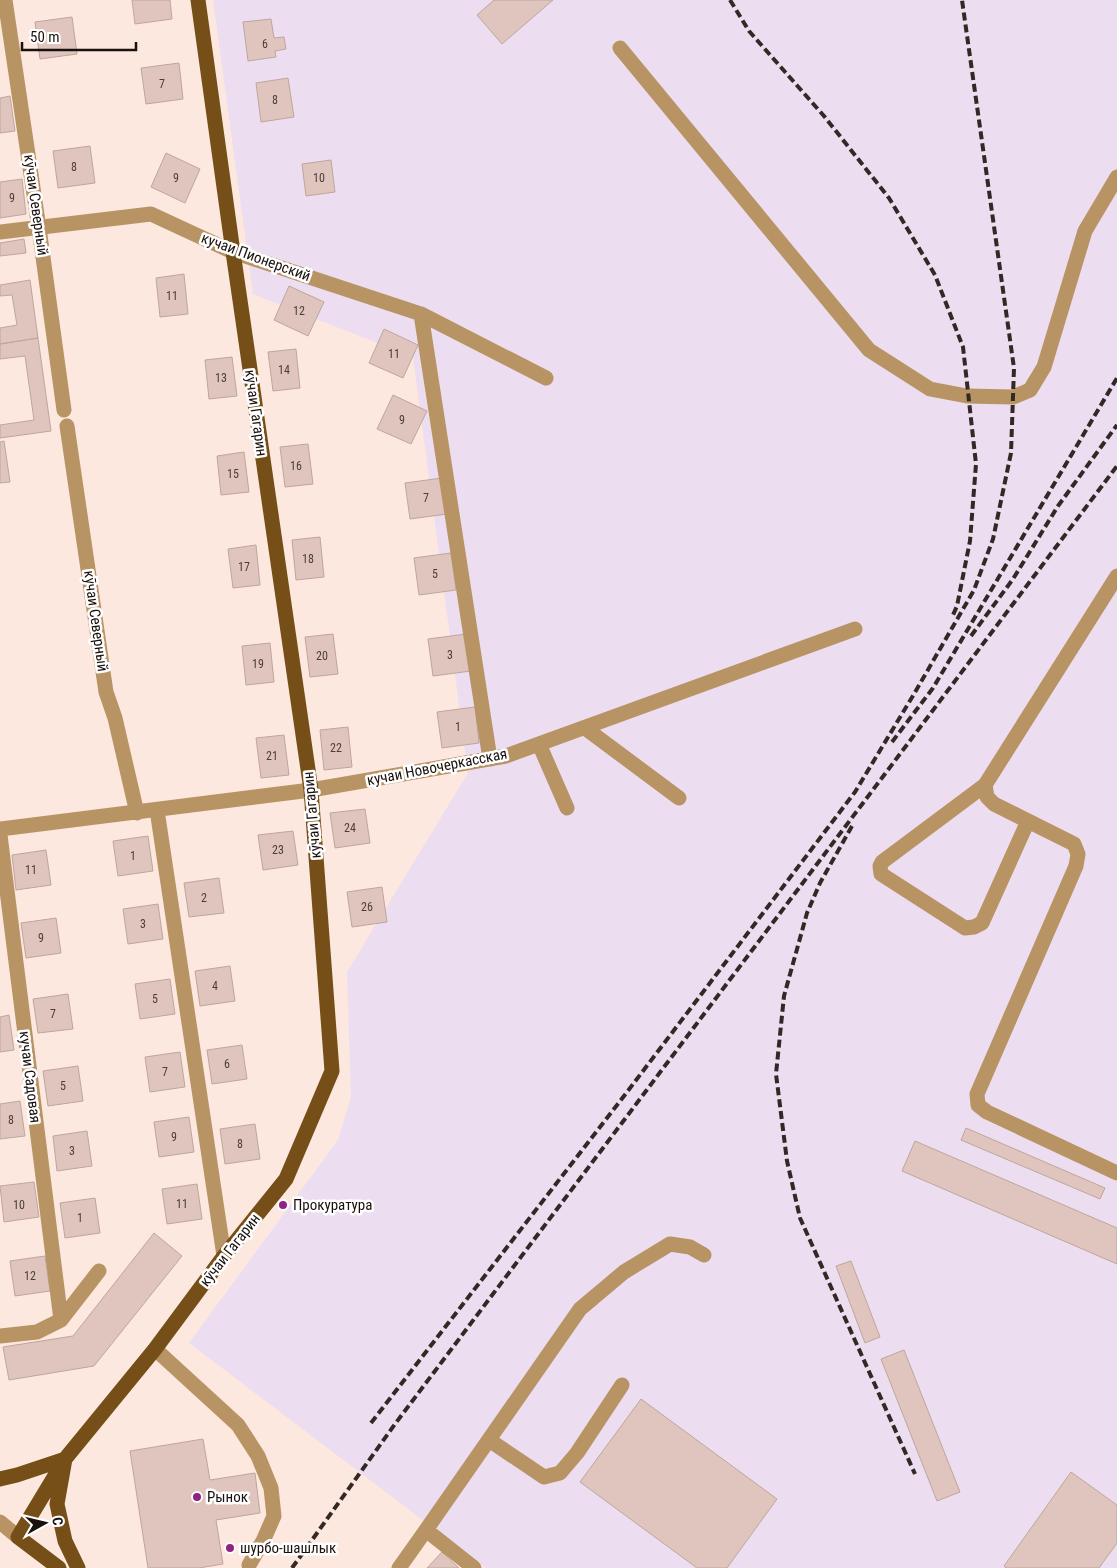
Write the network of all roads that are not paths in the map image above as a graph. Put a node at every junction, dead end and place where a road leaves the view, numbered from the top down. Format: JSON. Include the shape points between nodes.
{"nodes":[{"id":1,"x":5,"y":0,"type":"edge"},
{"id":2,"x":198,"y":0,"type":"edge"},
{"id":3,"x":620,"y":48,"type":"dead end"},
{"id":4,"x":1117,"y":177,"type":"edge"},
{"id":5,"x":39,"y":228,"type":"junction"},
{"id":6,"x":0,"y":232,"type":"edge"},
{"id":7,"x":233,"y":252,"type":"junction"},
{"id":8,"x":422,"y":314,"type":"junction"},
{"id":9,"x":546,"y":378,"type":"dead end"},
{"id":10,"x":64,"y":410,"type":"dead end"},
{"id":11,"x":67,"y":426,"type":"dead end"},
{"id":12,"x":1117,"y":576,"type":"edge"},
{"id":13,"x":856,"y":629,"type":"dead end"},
{"id":14,"x":584,"y":728,"type":"junction"},
{"id":15,"x":539,"y":744,"type":"junction"},
{"id":16,"x":490,"y":759,"type":"junction"},
{"id":17,"x":985,"y":785,"type":"junction"},
{"id":18,"x":311,"y":790,"type":"junction"},
{"id":19,"x":679,"y":798,"type":"dead end"},
{"id":20,"x":566,"y":808,"type":"dead end"},
{"id":21,"x":158,"y":810,"type":"junction"},
{"id":22,"x":137,"y":813,"type":"junction"},
{"id":23,"x":1028,"y":821,"type":"junction"},
{"id":24,"x":0,"y":830,"type":"edge"},
{"id":25,"x":0,"y":835,"type":"edge"},
{"id":26,"x":1117,"y":1173,"type":"edge"},
{"id":27,"x":704,"y":1255,"type":"dead end"},
{"id":28,"x":224,"y":1256,"type":"junction"},
{"id":29,"x":98,"y":1271,"type":"dead end"},
{"id":30,"x":60,"y":1320,"type":"junction"},
{"id":31,"x":0,"y":1336,"type":"edge"},
{"id":32,"x":155,"y":1349,"type":"junction"},
{"id":33,"x":622,"y":1385,"type":"dead end"},
{"id":34,"x":489,"y":1440,"type":"junction"},
{"id":35,"x":65,"y":1458,"type":"junction"},
{"id":36,"x":0,"y":1478,"type":"edge"},
{"id":37,"x":0,"y":1522,"type":"edge"},
{"id":38,"x":426,"y":1530,"type":"junction"},
{"id":39,"x":18,"y":1537,"type":"junction"},
{"id":40,"x":249,"y":1564,"type":"dead end"},
{"id":41,"x":58,"y":1568,"type":"edge"},
{"id":42,"x":78,"y":1568,"type":"edge"},
{"id":43,"x":399,"y":1568,"type":"edge"},
{"id":44,"x":474,"y":1568,"type":"edge"}],
"edges":[{"from":1,"to":5,"type":"street","name":"кӯчаи Северный"},
{"from":2,"to":7,"type":"main road","name":"кӯчаи Гагарин"},
{"from":3,"to":4,"type":"street","via":[[869,350],[930,389],[967,396],[1013,397],[1030,390],[1044,367],[1085,231]]},
{"from":5,"to":6,"type":"street","name":"кучаи Пионерский"},
{"from":5,"to":7,"type":"street","name":"кучаи Пионерский","via":[[151,214]]},
{"from":5,"to":10,"type":"street","name":"кӯчаи Северный"},
{"from":7,"to":8,"type":"street","name":"кучаи Пионерский"},
{"from":7,"to":18,"type":"main road","name":"кӯчаи Гагарин"},
{"from":8,"to":9,"type":"street","name":"кучаи Пионерский"},
{"from":8,"to":16,"type":"street"},
{"from":11,"to":22,"type":"street","name":"кӯчаи Северный","via":[[106,692]]},
{"from":12,"to":17,"type":"street"},
{"from":13,"to":14,"type":"street","name":"кучаи Новочеркасская"},
{"from":14,"to":15,"type":"street","name":"кучаи Новочеркасская"},
{"from":14,"to":19,"type":"street"},
{"from":15,"to":16,"type":"street","name":"кучаи Новочеркасская"},
{"from":15,"to":20,"type":"street"},
{"from":16,"to":18,"type":"street","name":"кучаи Новочеркасская"},
{"from":17,"to":23,"type":"street","via":[[987,796],[994,804]]},
{"from":17,"to":23,"type":"street","via":[[882,862],[881,874],[965,928],[974,927],[982,923]]},
{"from":18,"to":21,"type":"street","name":"кучаи Новочеркасская"},
{"from":18,"to":28,"type":"main road","name":"кӯчаи Гагарин","via":[[332,1071],[286,1179]]},
{"from":21,"to":22,"type":"street","name":"кучаи Новочеркасская"},
{"from":21,"to":28,"type":"street"},
{"from":22,"to":24,"type":"street","name":"кучаи Новочеркасская"},
{"from":23,"to":26,"type":"street","via":[[1074,844],[1078,854],[1076,866],[977,1094],[978,1105]]},
{"from":25,"to":30,"type":"street","name":"кучаи Садовая"},
{"from":27,"to":34,"type":"street","via":[[670,1244],[624,1272],[580,1309]]},
{"from":28,"to":32,"type":"main road","name":"кӯчаи Гагарин"},
{"from":29,"to":30,"type":"street"},
{"from":30,"to":31,"type":"street","via":[[37,1332]]},
{"from":32,"to":35,"type":"main road","name":"кӯчаи Гагарин"},
{"from":32,"to":40,"type":"street","via":[[238,1425],[258,1456],[271,1488],[274,1516]]},
{"from":33,"to":34,"type":"street","via":[[560,1473],[544,1477]]},
{"from":34,"to":38,"type":"street"},
{"from":35,"to":36,"type":"main road","via":[[17,1476]]},
{"from":35,"to":39,"type":"main road","name":"кӯчаи Гагарин"},
{"from":35,"to":42,"type":"main road","via":[[57,1504],[65,1542]]},
{"from":37,"to":39,"type":"street"},
{"from":38,"to":43,"type":"street"},
{"from":38,"to":44,"type":"street"},
{"from":39,"to":41,"type":"main road"}]}
